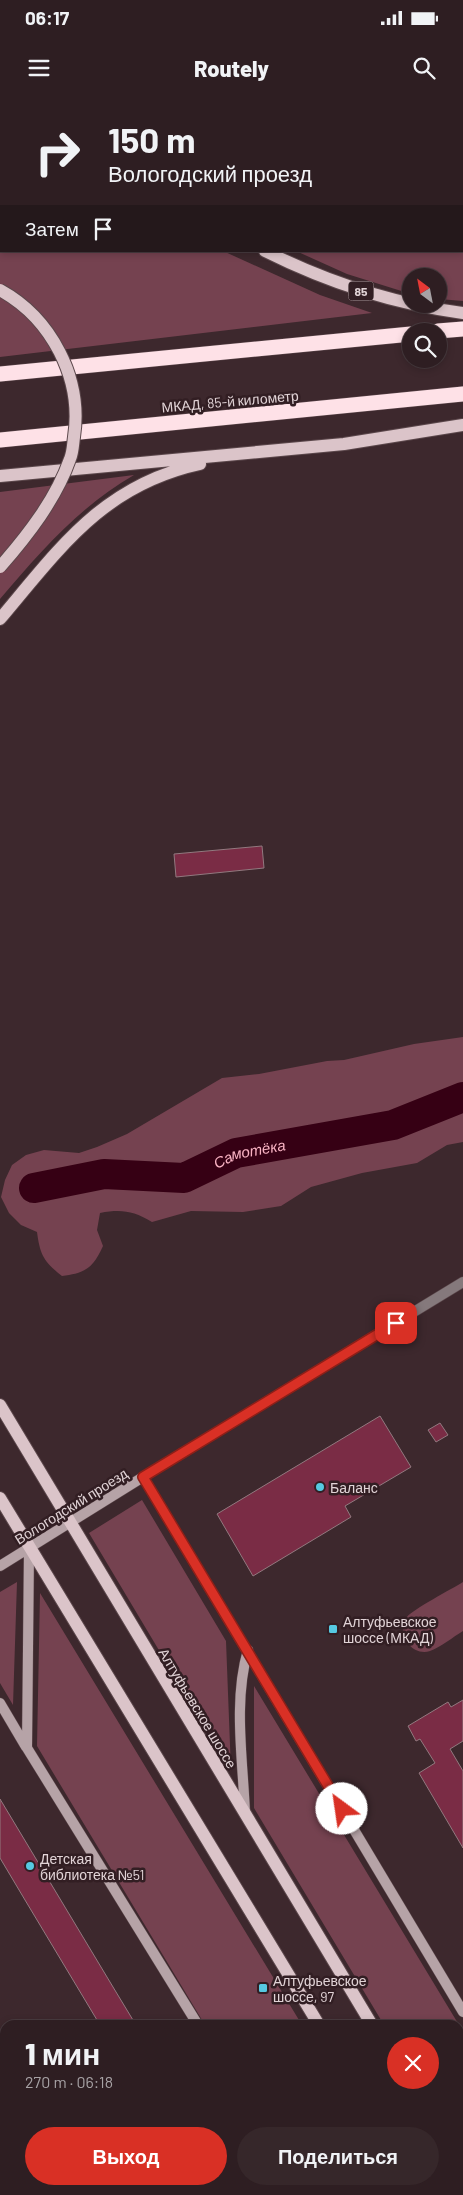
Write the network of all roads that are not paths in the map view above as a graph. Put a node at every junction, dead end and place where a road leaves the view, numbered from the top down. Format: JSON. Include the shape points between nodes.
{"nodes":[{"id":1,"x":267,"y":252,"type":"edge"},
{"id":2,"x":0,"y":290,"type":"edge"},
{"id":3,"x":463,"y":313,"type":"edge"},
{"id":4,"x":463,"y":329,"type":"edge"},
{"id":5,"x":447,"y":330,"type":"edge"},
{"id":6,"x":402,"y":335,"type":"edge"},
{"id":7,"x":0,"y":374,"type":"edge"},
{"id":8,"x":463,"y":394,"type":"edge"},
{"id":9,"x":463,"y":425,"type":"edge"},
{"id":10,"x":0,"y":440,"type":"edge"},
{"id":11,"x":249,"y":454,"type":"junction"},
{"id":12,"x":0,"y":476,"type":"edge"},
{"id":13,"x":0,"y":567,"type":"edge"},
{"id":14,"x":0,"y":620,"type":"edge"},
{"id":15,"x":463,"y":1282,"type":"edge"},
{"id":16,"x":0,"y":1406,"type":"edge"},
{"id":17,"x":143,"y":1477,"type":"junction"},
{"id":18,"x":0,"y":1498,"type":"edge"},
{"id":19,"x":70,"y":1524,"type":"junction"},
{"id":20,"x":29,"y":1548,"type":"junction"},
{"id":21,"x":0,"y":1566,"type":"edge"},
{"id":22,"x":248,"y":1650,"type":"junction"},
{"id":23,"x":0,"y":1703,"type":"edge"},
{"id":24,"x":27,"y":1748,"type":"junction"},
{"id":25,"x":244,"y":1814,"type":"junction"},
{"id":26,"x":463,"y":2012,"type":"edge"},
{"id":27,"x":195,"y":2020,"type":"edge"},
{"id":28,"x":316,"y":2020,"type":"edge"},
{"id":29,"x":369,"y":2020,"type":"edge"}],
"edges":[{"from":1,"to":3,"type":"main road","number":"85","via":[[355,289],[429,309]]},
{"from":2,"to":13,"type":"main road","bridge":true,"via":[[43,324],[63,356],[73,390],[76,424],[71,458],[53,497]]},
{"from":4,"to":5,"type":"highway"},
{"from":6,"to":7,"type":"highway"},
{"from":8,"to":10,"type":"highway","name":"МКАД, 85-й километр"},
{"from":9,"to":11,"type":"main road","via":[[344,444]]},
{"from":11,"to":12,"type":"main road"},
{"from":11,"to":14,"type":"main road","via":[[160,476],[112,500],[64,544]]},
{"from":15,"to":17,"type":"street","name":"Вологодский проезд"},
{"from":16,"to":19,"type":"main road","name":"Алтуфьевское шоссе"},
{"from":17,"to":19,"type":"street","name":"Вологодский проезд"},
{"from":17,"to":22,"type":"street"},
{"from":18,"to":20,"type":"main road"},
{"from":19,"to":20,"type":"street","name":"Вологодский проезд"},
{"from":19,"to":25,"type":"main road","name":"Алтуфьевское шоссе"},
{"from":20,"to":21,"type":"street","name":"Вологодский проезд"},
{"from":20,"to":24,"type":"street"},
{"from":20,"to":28,"type":"main road"},
{"from":22,"to":25,"type":"street","via":[[240,1692]]},
{"from":22,"to":26,"type":"street"},
{"from":23,"to":24,"type":"street"},
{"from":24,"to":27,"type":"street"},
{"from":25,"to":29,"type":"main road","name":"Алтуфьевское шоссе"}]}
